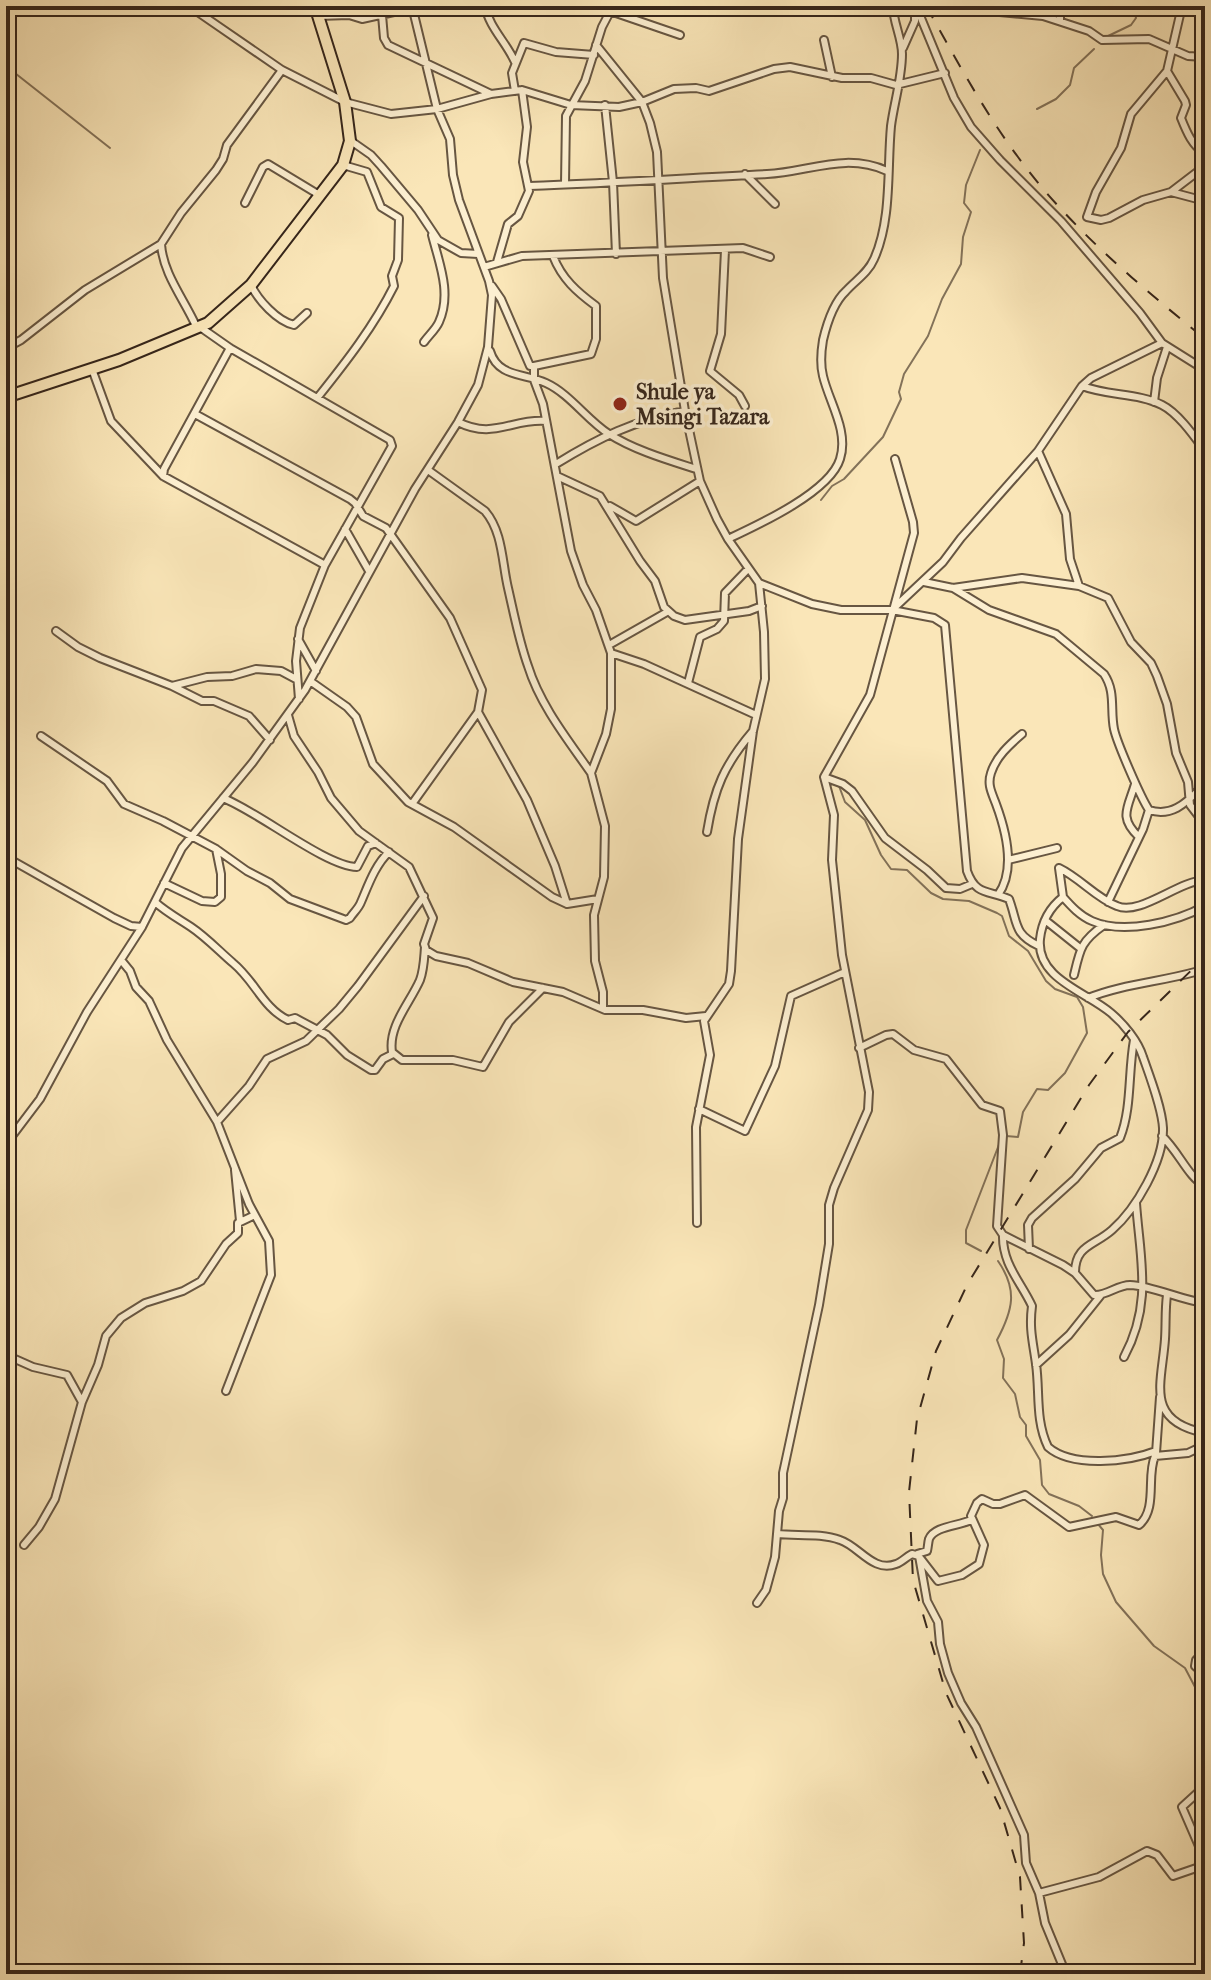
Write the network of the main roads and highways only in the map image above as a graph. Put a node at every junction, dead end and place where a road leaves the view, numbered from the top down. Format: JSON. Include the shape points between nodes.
{"nodes":[{"id":1,"x":316,"y":11,"type":"edge"},
{"id":2,"x":6,"y":397,"type":"edge"}],
"edges":[{"from":1,"to":2,"type":"main road","via":[[345,102],[350,141],[343,165],[251,285],[221,314],[198,327]]}]}
